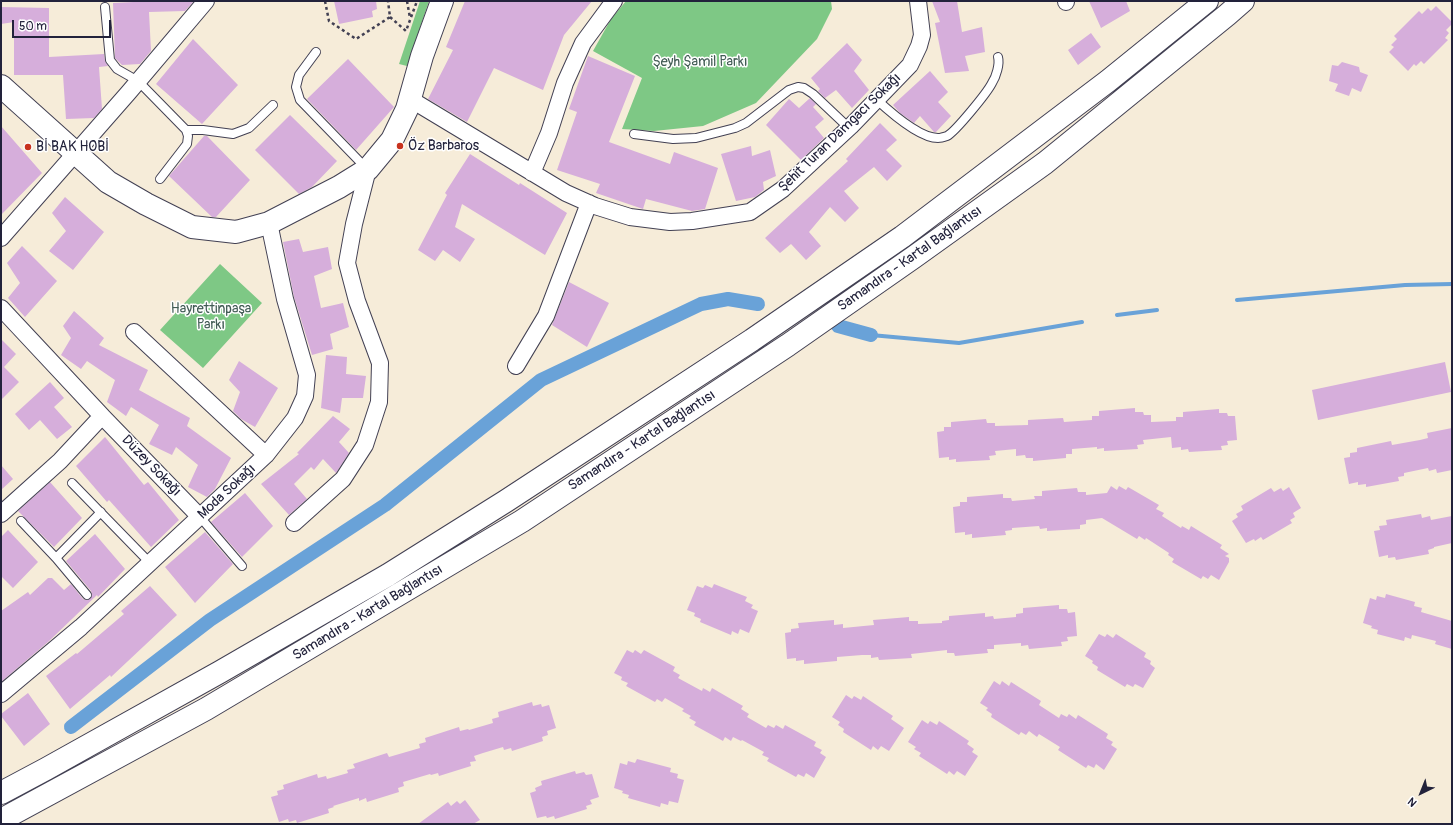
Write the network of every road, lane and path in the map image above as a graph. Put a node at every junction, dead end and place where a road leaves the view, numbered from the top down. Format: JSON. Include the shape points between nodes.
{"nodes":[{"id":1,"x":206,"y":1,"type":"edge"},
{"id":2,"x":325,"y":1,"type":"edge"},
{"id":3,"x":388,"y":1,"type":"edge"},
{"id":4,"x":407,"y":1,"type":"edge"},
{"id":5,"x":416,"y":1,"type":"edge"},
{"id":6,"x":442,"y":1,"type":"edge"},
{"id":7,"x":614,"y":1,"type":"edge"},
{"id":8,"x":918,"y":1,"type":"edge"},
{"id":9,"x":1207,"y":1,"type":"edge"},
{"id":10,"x":1243,"y":1,"type":"edge"},
{"id":11,"x":106,"y":7,"type":"dead end"},
{"id":12,"x":390,"y":17,"type":"junction"},
{"id":13,"x":410,"y":19,"type":"junction"},
{"id":14,"x":316,"y":52,"type":"dead end"},
{"id":15,"x":998,"y":57,"type":"dead end"},
{"id":16,"x":138,"y":81,"type":"junction"},
{"id":17,"x":1,"y":86,"type":"edge"},
{"id":18,"x":410,"y":99,"type":"junction"},
{"id":19,"x":876,"y":100,"type":"junction"},
{"id":20,"x":273,"y":105,"type":"dead end"},
{"id":21,"x":849,"y":128,"type":"junction"},
{"id":22,"x":186,"y":130,"type":"junction"},
{"id":23,"x":634,"y":134,"type":"dead end"},
{"id":24,"x":75,"y":152,"type":"junction"},
{"id":25,"x":368,"y":169,"type":"junction"},
{"id":26,"x":532,"y":174,"type":"junction"},
{"id":27,"x":160,"y":179,"type":"dead end"},
{"id":28,"x":589,"y":203,"type":"junction"},
{"id":29,"x":269,"y":223,"type":"junction"},
{"id":30,"x":1,"y":238,"type":"edge"},
{"id":31,"x":1,"y":308,"type":"edge"},
{"id":32,"x":134,"y":332,"type":"dead end"},
{"id":33,"x":516,"y":366,"type":"dead end"},
{"id":34,"x":102,"y":416,"type":"junction"},
{"id":35,"x":266,"y":455,"type":"junction"},
{"id":36,"x":72,"y":483,"type":"dead end"},
{"id":37,"x":101,"y":512,"type":"junction"},
{"id":38,"x":1,"y":514,"type":"edge"},
{"id":39,"x":200,"y":517,"type":"junction"},
{"id":40,"x":21,"y":521,"type":"dead end"},
{"id":41,"x":294,"y":523,"type":"dead end"},
{"id":42,"x":56,"y":558,"type":"junction"},
{"id":43,"x":150,"y":563,"type":"junction"},
{"id":44,"x":242,"y":566,"type":"dead end"},
{"id":45,"x":87,"y":595,"type":"dead end"},
{"id":46,"x":2,"y":692,"type":"edge"},
{"id":47,"x":1,"y":793,"type":"edge"},
{"id":48,"x":1,"y":820,"type":"edge"}],
"edges":[{"from":1,"to":16,"type":"street"},
{"from":2,"to":12,"type":"path","via":[[329,21],[356,39]]},
{"from":3,"to":12,"type":"path"},
{"from":4,"to":13,"type":"path"},
{"from":5,"to":13,"type":"path"},
{"from":6,"to":18,"type":"main road"},
{"from":7,"to":26,"type":"street","via":[[583,43],[564,83],[549,133]]},
{"from":8,"to":19,"type":"street","name":"Şehit Turan Damgacı Sokağı","via":[[922,35],[919,46],[910,64]]},
{"from":9,"to":47,"type":"main road","name":"Samandıra - Kartal Bağlantısı","via":[[1102,85],[902,237],[746,344],[388,575],[220,672]]},
{"from":10,"to":48,"type":"main road","name":"Samandıra - Kartal Bağlantısı","via":[[1045,163],[788,345],[515,525],[206,709]]},
{"from":11,"to":16,"type":"lane","via":[[110,60],[117,69]]},
{"from":12,"to":13,"type":"path","via":[[406,31]]},
{"from":14,"to":25,"type":"lane","via":[[299,75],[296,87],[300,100]]},
{"from":15,"to":19,"type":"lane","via":[[999,67],[993,83],[948,136],[926,136]]},
{"from":16,"to":22,"type":"lane"},
{"from":16,"to":24,"type":"street"},
{"from":17,"to":24,"type":"main road"},
{"from":18,"to":25,"type":"main road","via":[[392,140]]},
{"from":18,"to":26,"type":"street","name":"Şehit Turan Damgacı Sokağı"},
{"from":19,"to":21,"type":"street","name":"Şehit Turan Damgacı Sokağı"},
{"from":20,"to":22,"type":"lane","via":[[249,128],[233,134]]},
{"from":21,"to":23,"type":"lane","via":[[813,94],[798,87],[789,90],[746,123],[735,128],[696,138],[673,140]]},
{"from":21,"to":28,"type":"street","name":"Şehit Turan Damgacı Sokağı","via":[[783,189],[750,212],[670,222],[630,217]]},
{"from":22,"to":27,"type":"lane","via":[[187,144]]},
{"from":24,"to":29,"type":"main road","via":[[108,182],[192,227],[236,232]]},
{"from":24,"to":30,"type":"street"},
{"from":25,"to":29,"type":"main road"},
{"from":25,"to":41,"type":"street","via":[[347,263],[357,301],[380,363],[379,402],[365,445],[343,479]]},
{"from":26,"to":28,"type":"street","name":"Şehit Turan Damgacı Sokağı"},
{"from":28,"to":33,"type":"street","via":[[546,316]]},
{"from":29,"to":35,"type":"street","name":"Moda Sokağı","via":[[285,299],[307,375],[305,396],[295,418]]},
{"from":31,"to":34,"type":"street","name":"Düzey Sokağı"},
{"from":32,"to":35,"type":"street"},
{"from":34,"to":38,"type":"street","via":[[60,461]]},
{"from":34,"to":39,"type":"street","name":"Düzey Sokağı"},
{"from":35,"to":39,"type":"street","name":"Moda Sokağı"},
{"from":36,"to":37,"type":"lane"},
{"from":37,"to":42,"type":"lane"},
{"from":37,"to":43,"type":"lane"},
{"from":39,"to":43,"type":"street","name":"Moda Sokağı"},
{"from":39,"to":44,"type":"lane"},
{"from":40,"to":42,"type":"lane"},
{"from":42,"to":45,"type":"lane"},
{"from":43,"to":46,"type":"street","name":"Moda Sokağı","via":[[81,627]]}]}
